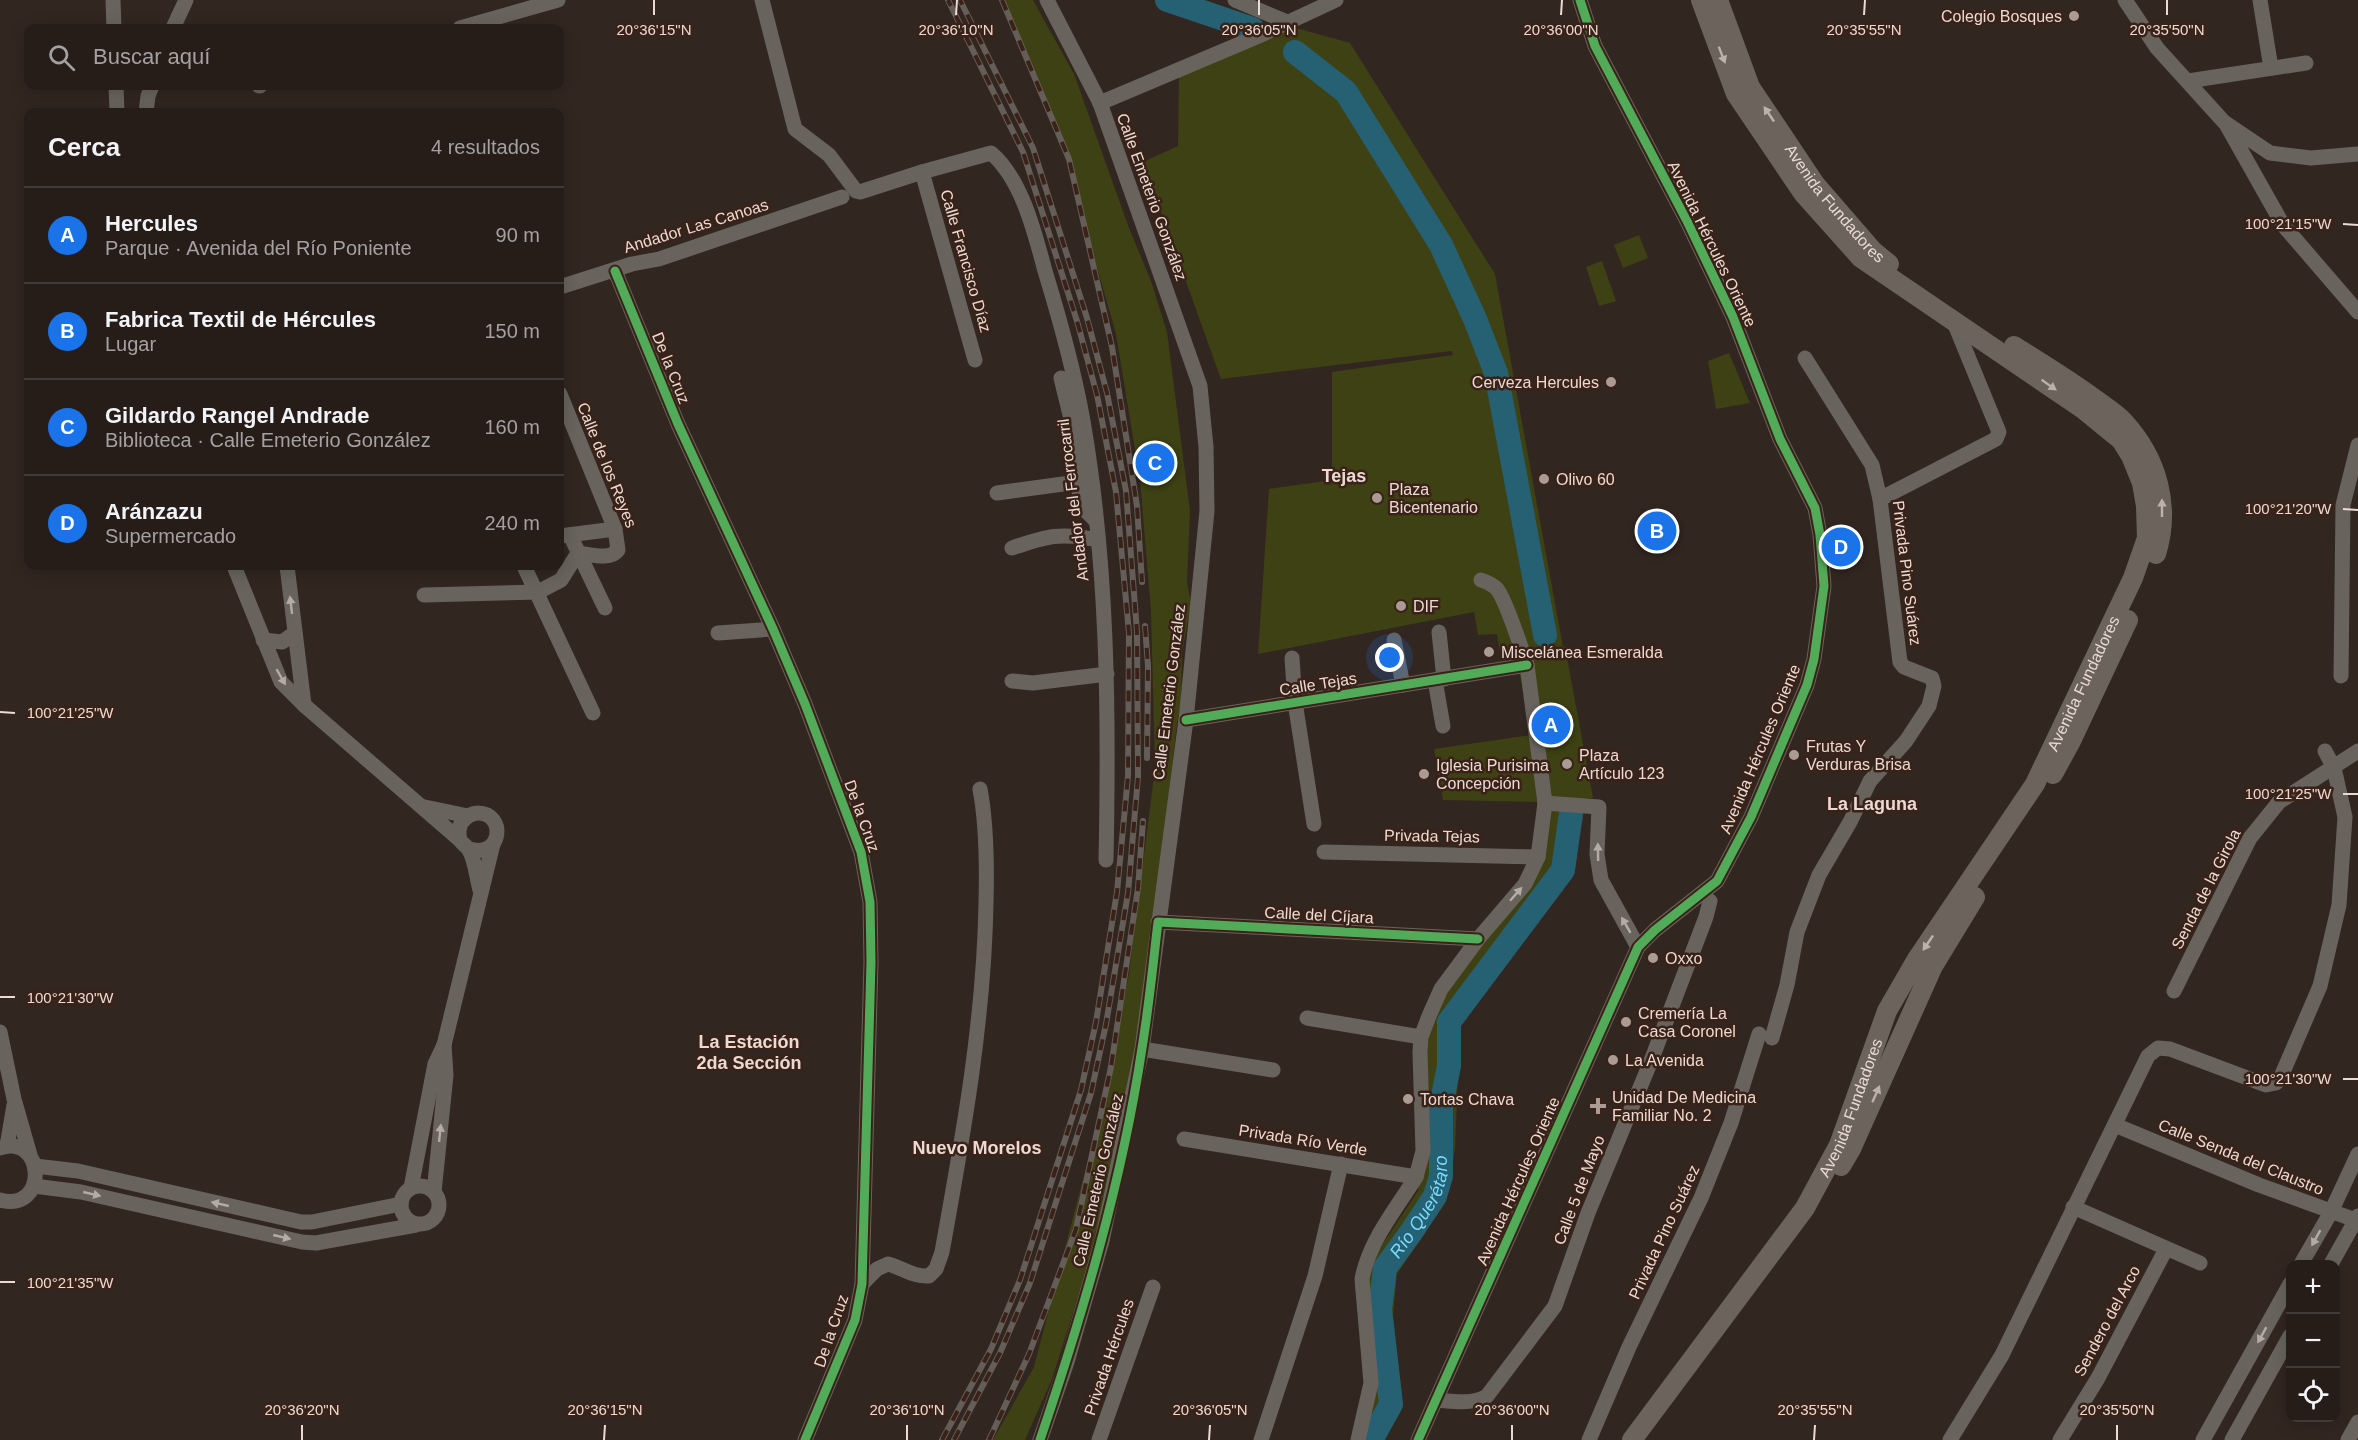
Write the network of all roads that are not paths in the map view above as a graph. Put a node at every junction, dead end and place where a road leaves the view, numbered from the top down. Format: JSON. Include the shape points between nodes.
{"nodes":[{"id":1,"x":113,"y":0,"type":"edge"},
{"id":2,"x":186,"y":0,"type":"edge"},
{"id":3,"x":558,"y":0,"type":"edge"},
{"id":4,"x":762,"y":0,"type":"edge"},
{"id":5,"x":1047,"y":0,"type":"edge"},
{"id":6,"x":1235,"y":0,"type":"edge"},
{"id":7,"x":1336,"y":0,"type":"edge"},
{"id":8,"x":1580,"y":0,"type":"edge"},
{"id":9,"x":1701,"y":0,"type":"edge"},
{"id":10,"x":1718,"y":0,"type":"edge"},
{"id":11,"x":2125,"y":0,"type":"edge"},
{"id":12,"x":2260,"y":0,"type":"edge"},
{"id":13,"x":528,"y":5,"type":"edge"},
{"id":14,"x":1287,"y":22,"type":"junction"},
{"id":15,"x":114,"y":24,"type":"edge"},
{"id":16,"x":175,"y":24,"type":"edge"},
{"id":17,"x":472,"y":24,"type":"edge"},
{"id":18,"x":2306,"y":63,"type":"dead end"},
{"id":19,"x":2271,"y":68,"type":"junction"},
{"id":20,"x":2188,"y":81,"type":"junction"},
{"id":21,"x":116,"y":90,"type":"edge"},
{"id":22,"x":150,"y":90,"type":"edge"},
{"id":23,"x":1100,"y":103,"type":"junction"},
{"id":24,"x":117,"y":108,"type":"edge"},
{"id":25,"x":146,"y":108,"type":"edge"},
{"id":26,"x":2224,"y":122,"type":"junction"},
{"id":27,"x":2358,"y":153,"type":"edge"},
{"id":28,"x":922,"y":171,"type":"junction"},
{"id":29,"x":842,"y":197,"type":"dead end"},
{"id":30,"x":615,"y":271,"type":"junction"},
{"id":31,"x":564,"y":286,"type":"edge"},
{"id":32,"x":2358,"y":312,"type":"edge"},
{"id":33,"x":1953,"y":320,"type":"junction"},
{"id":34,"x":1805,"y":358,"type":"dead end"},
{"id":35,"x":975,"y":360,"type":"dead end"},
{"id":36,"x":1061,"y":378,"type":"dead end"},
{"id":37,"x":564,"y":404,"type":"edge"},
{"id":38,"x":2358,"y":445,"type":"edge"},
{"id":39,"x":1078,"y":482,"type":"junction"},
{"id":40,"x":997,"y":493,"type":"dead end"},
{"id":41,"x":1880,"y":499,"type":"junction"},
{"id":42,"x":1096,"y":521,"type":"junction"},
{"id":43,"x":615,"y":529,"type":"junction"},
{"id":44,"x":564,"y":535,"type":"edge"},
{"id":45,"x":564,"y":536,"type":"edge"},
{"id":46,"x":1098,"y":540,"type":"junction"},
{"id":47,"x":1012,"y":548,"type":"dead end"},
{"id":48,"x":578,"y":553,"type":"junction"},
{"id":49,"x":236,"y":570,"type":"edge"},
{"id":50,"x":287,"y":570,"type":"edge"},
{"id":51,"x":526,"y":570,"type":"edge"},
{"id":52,"x":1481,"y":580,"type":"dead end"},
{"id":53,"x":538,"y":592,"type":"junction"},
{"id":54,"x":424,"y":595,"type":"dead end"},
{"id":55,"x":604,"y":608,"type":"dead end"},
{"id":56,"x":773,"y":629,"type":"junction"},
{"id":57,"x":1439,"y":632,"type":"dead end"},
{"id":58,"x":295,"y":633,"type":"junction"},
{"id":59,"x":718,"y":633,"type":"dead end"},
{"id":60,"x":263,"y":640,"type":"junction"},
{"id":61,"x":1394,"y":640,"type":"dead end"},
{"id":62,"x":1292,"y":658,"type":"dead end"},
{"id":63,"x":1527,"y":665,"type":"junction"},
{"id":64,"x":1107,"y":674,"type":"junction"},
{"id":65,"x":2341,"y":676,"type":"dead end"},
{"id":66,"x":1440,"y":679,"type":"junction"},
{"id":67,"x":1012,"y":681,"type":"dead end"},
{"id":68,"x":1403,"y":685,"type":"junction"},
{"id":69,"x":1295,"y":702,"type":"junction"},
{"id":70,"x":304,"y":705,"type":"junction"},
{"id":71,"x":593,"y":713,"type":"dead end"},
{"id":72,"x":1186,"y":720,"type":"junction"},
{"id":73,"x":1443,"y":726,"type":"dead end"},
{"id":74,"x":2325,"y":751,"type":"dead end"},
{"id":75,"x":2358,"y":751,"type":"edge"},
{"id":76,"x":2334,"y":768,"type":"junction"},
{"id":77,"x":982,"y":796,"type":"dead end"},
{"id":78,"x":1545,"y":803,"type":"junction"},
{"id":79,"x":425,"y":807,"type":"junction"},
{"id":80,"x":468,"y":816,"type":"junction"},
{"id":81,"x":1314,"y":824,"type":"dead end"},
{"id":82,"x":494,"y":844,"type":"junction"},
{"id":83,"x":465,"y":845,"type":"junction"},
{"id":84,"x":1324,"y":852,"type":"dead end"},
{"id":85,"x":1538,"y":857,"type":"junction"},
{"id":86,"x":1106,"y":860,"type":"dead end"},
{"id":87,"x":481,"y":893,"type":"junction"},
{"id":88,"x":1710,"y":901,"type":"dead end"},
{"id":89,"x":1158,"y":922,"type":"junction"},
{"id":90,"x":1478,"y":939,"type":"junction"},
{"id":91,"x":1638,"y":947,"type":"junction"},
{"id":92,"x":2174,"y":991,"type":"dead end"},
{"id":93,"x":1307,"y":1018,"type":"dead end"},
{"id":94,"x":0,"y":1032,"type":"edge"},
{"id":95,"x":1421,"y":1037,"type":"junction"},
{"id":96,"x":444,"y":1045,"type":"junction"},
{"id":97,"x":1142,"y":1050,"type":"junction"},
{"id":98,"x":1273,"y":1070,"type":"dead end"},
{"id":99,"x":14,"y":1099,"type":"junction"},
{"id":100,"x":2115,"y":1125,"type":"junction"},
{"id":101,"x":1184,"y":1139,"type":"dead end"},
{"id":102,"x":3,"y":1147,"type":"edge"},
{"id":103,"x":2358,"y":1154,"type":"edge"},
{"id":104,"x":32,"y":1161,"type":"junction"},
{"id":105,"x":1341,"y":1164,"type":"junction"},
{"id":106,"x":1416,"y":1177,"type":"junction"},
{"id":107,"x":34,"y":1186,"type":"junction"},
{"id":108,"x":411,"y":1188,"type":"junction"},
{"id":109,"x":434,"y":1192,"type":"junction"},
{"id":110,"x":0,"y":1200,"type":"edge"},
{"id":111,"x":400,"y":1204,"type":"junction"},
{"id":112,"x":2073,"y":1207,"type":"junction"},
{"id":113,"x":2331,"y":1212,"type":"junction"},
{"id":114,"x":2357,"y":1219,"type":"edge"},
{"id":115,"x":416,"y":1225,"type":"junction"},
{"id":116,"x":2166,"y":1249,"type":"junction"},
{"id":117,"x":2303,"y":1260,"type":"edge"},
{"id":118,"x":2333,"y":1260,"type":"edge"},
{"id":119,"x":2200,"y":1263,"type":"dead end"},
{"id":120,"x":862,"y":1284,"type":"junction"},
{"id":121,"x":1153,"y":1287,"type":"dead end"},
{"id":122,"x":2286,"y":1291,"type":"edge"},
{"id":123,"x":2286,"y":1343,"type":"edge"},
{"id":124,"x":1436,"y":1400,"type":"junction"},
{"id":125,"x":2358,"y":1422,"type":"edge"},
{"id":126,"x":805,"y":1440,"type":"edge"},
{"id":127,"x":1040,"y":1440,"type":"edge"},
{"id":128,"x":1099,"y":1440,"type":"edge"},
{"id":129,"x":1261,"y":1440,"type":"edge"},
{"id":130,"x":1358,"y":1440,"type":"edge"},
{"id":131,"x":1418,"y":1440,"type":"edge"},
{"id":132,"x":1589,"y":1440,"type":"edge"},
{"id":133,"x":1632,"y":1440,"type":"edge"},
{"id":134,"x":1648,"y":1440,"type":"edge"},
{"id":135,"x":1950,"y":1440,"type":"edge"},
{"id":136,"x":2060,"y":1440,"type":"edge"},
{"id":137,"x":2203,"y":1440,"type":"edge"},
{"id":138,"x":2232,"y":1440,"type":"edge"},
{"id":139,"x":2349,"y":1440,"type":"edge"}],
"edges":[{"from":1,"to":15,"type":"street"},
{"from":2,"to":16,"type":"street"},
{"from":3,"to":13,"type":"street"},
{"from":4,"to":28,"type":"street","via":[[795,129],[829,155],[851,187],[860,192]]},
{"from":5,"to":23,"type":"street","name":"Calle Emeterio González"},
{"from":6,"to":14,"type":"street"},
{"from":7,"to":14,"type":"street"},
{"from":8,"to":91,"type":"street","name":"Avenida Hércules Oriente","via":[[1595,46],[1733,317],[1780,439],[1815,508],[1824,586],[1807,685],[1751,817],[1717,881]]},
{"from":9,"to":33,"type":"main road","name":"Avenida Fundadores","one_way":true,"via":[[1736,94],[1803,194],[1861,258]]},
{"from":134,"to":10,"type":"main road","name":"Avenida Fundadores","one_way":true,"via":[[1778,1266],[1851,1149],[1934,966],[2029,818],[2071,741],[2149,574],[2162,517],[2162,493],[2153,468],[2123,420],[2067,377],[1929,296],[1873,251],[1822,192],[1750,87]]},
{"from":11,"to":20,"type":"street","via":[[2157,48]]},
{"from":12,"to":19,"type":"street"},
{"from":13,"to":17,"type":"street"},
{"from":14,"to":23,"type":"street"},
{"from":18,"to":19,"type":"street"},
{"from":19,"to":20,"type":"street"},
{"from":20,"to":26,"type":"street"},
{"from":21,"to":24,"type":"street"},
{"from":22,"to":25,"type":"street"},
{"from":23,"to":72,"type":"street","name":"Calle Emeterio González","via":[[1200,386],[1206,447],[1206,512]]},
{"from":26,"to":27,"type":"street","via":[[2270,153],[2312,158]]},
{"from":26,"to":32,"type":"street","via":[[2283,225]]},
{"from":28,"to":35,"type":"street","name":"Calle Francisco Díaz"},
{"from":28,"to":42,"type":"street","name":"Andador del Ferrocarril","via":[[991,153],[1012,179],[1032,225],[1064,334],[1083,421]]},
{"from":29,"to":30,"type":"street","name":"Andador Las Canoas"},
{"from":30,"to":31,"type":"street","name":"Andador Las Canoas"},
{"from":30,"to":56,"type":"street","name":"De la Cruz","via":[[678,424]]},
{"from":33,"to":41,"type":"street","via":[[1999,432],[1996,439]]},
{"from":33,"to":133,"type":"main road","name":"Avenida Fundadores","one_way":true,"via":[[2083,409],[2121,440],[2142,483],[2147,538],[2142,558],[2035,784],[1917,959],[1887,1011],[1839,1145],[1804,1208]]},
{"from":34,"to":41,"type":"street","name":"Privada Pino Suárez","via":[[1872,465]]},
{"from":36,"to":39,"type":"street","via":[[1072,426]]},
{"from":37,"to":43,"type":"street","name":"Calle de los Reyes"},
{"from":38,"to":65,"type":"street","via":[[2343,505]]},
{"from":39,"to":40,"type":"street"},
{"from":39,"to":42,"type":"street","via":[[1084,509]]},
{"from":41,"to":132,"type":"street","name":"Privada Pino Suárez","via":[[1900,662],[1932,678],[1929,706],[1906,741],[1870,781],[1819,875],[1797,932],[1787,986],[1701,1198]]},
{"from":42,"to":46,"type":"street","name":"Andador del Ferrocarril"},
{"from":43,"to":44,"type":"street"},
{"from":43,"to":48,"type":"street","name":"Calle de los Reyes","via":[[618,550],[614,555]]},
{"from":45,"to":48,"type":"street"},
{"from":46,"to":47,"type":"street","via":[[1061,534]]},
{"from":46,"to":64,"type":"street","name":"Andador del Ferrocarril"},
{"from":48,"to":53,"type":"street","via":[[561,580]]},
{"from":48,"to":55,"type":"street"},
{"from":49,"to":60,"type":"street"},
{"from":58,"to":50,"type":"street","one_way":true},
{"from":51,"to":53,"type":"street"},
{"from":52,"to":63,"type":"street","via":[[1498,591]]},
{"from":53,"to":54,"type":"street"},
{"from":53,"to":71,"type":"street"},
{"from":56,"to":59,"type":"street"},
{"from":56,"to":120,"type":"street","name":"De la Cruz","via":[[861,852],[870,902]]},
{"from":57,"to":66,"type":"street"},
{"from":58,"to":60,"type":"street","via":[[282,642]]},
{"from":58,"to":70,"type":"street"},
{"from":60,"to":70,"type":"street","one_way":true,"via":[[281,682]]},
{"from":61,"to":68,"type":"street"},
{"from":62,"to":69,"type":"street"},
{"from":63,"to":66,"type":"street","name":"Calle Tejas"},
{"from":63,"to":78,"type":"street"},
{"from":64,"to":67,"type":"street","via":[[1033,683]]},
{"from":64,"to":86,"type":"street","name":"Andador del Ferrocarril"},
{"from":66,"to":68,"type":"street","name":"Calle Tejas"},
{"from":66,"to":73,"type":"street"},
{"from":68,"to":69,"type":"street","name":"Calle Tejas"},
{"from":69,"to":72,"type":"street","name":"Calle Tejas"},
{"from":69,"to":81,"type":"street"},
{"from":70,"to":79,"type":"street"},
{"from":72,"to":89,"type":"street","name":"Calle Emeterio González"},
{"from":74,"to":76,"type":"street"},
{"from":75,"to":76,"type":"street","name":"Senda de la Girola"},
{"from":76,"to":92,"type":"street","name":"Senda de la Girola","via":[[2278,802],[2250,838]]},
{"from":76,"to":100,"type":"street","via":[[2345,818],[2338,905],[2320,986],[2280,1079],[2266,1085],[2158,1048],[2148,1056]]},
{"from":77,"to":120,"type":"street","via":[[986,932],[979,1014],[970,1094],[942,1252],[929,1276],[917,1277],[888,1264]]},
{"from":78,"to":85,"type":"street"},
{"from":91,"to":78,"type":"street","one_way":true,"via":[[1600,880],[1599,807]]},
{"from":79,"to":80,"type":"street"},
{"from":79,"to":83,"type":"street"},
{"from":80,"to":82,"type":"street","via":[[481,813],[492,819],[497,831]]},
{"from":80,"to":83,"type":"street","via":[[460,826]]},
{"from":82,"to":83,"type":"street","via":[[478,852]]},
{"from":82,"to":87,"type":"street"},
{"from":83,"to":87,"type":"street"},
{"from":84,"to":85,"type":"street","name":"Privada Tejas"},
{"from":90,"to":85,"type":"street","one_way":true,"via":[[1525,884]]},
{"from":87,"to":96,"type":"street"},
{"from":88,"to":124,"type":"street","name":"Calle 5 de Mayo","via":[[1555,1306],[1487,1396],[1469,1402]]},
{"from":89,"to":90,"type":"street","name":"Calle del Cíjara"},
{"from":89,"to":97,"type":"street","name":"Calle Emeterio González"},
{"from":90,"to":95,"type":"street","via":[[1441,989]]},
{"from":91,"to":124,"type":"street","name":"Avenida Hércules Oriente"},
{"from":93,"to":95,"type":"street"},
{"from":94,"to":99,"type":"street"},
{"from":95,"to":106,"type":"street","via":[[1423,1151]]},
{"from":96,"to":108,"type":"street","via":[[434,1070]]},
{"from":109,"to":96,"type":"street","one_way":true,"via":[[446,1075]]},
{"from":97,"to":98,"type":"street"},
{"from":97,"to":127,"type":"street","name":"Calle Emeterio González","via":[[1101,1241]]},
{"from":99,"to":102,"type":"street","via":[[11,1129]]},
{"from":99,"to":104,"type":"street"},
{"from":100,"to":112,"type":"street"},
{"from":100,"to":113,"type":"street","name":"Calle Senda del Claustro"},
{"from":101,"to":105,"type":"street","name":"Privada Río Verde"},
{"from":102,"to":104,"type":"street","via":[[20,1148]]},
{"from":103,"to":113,"type":"street"},
{"from":104,"to":107,"type":"street"},
{"from":111,"to":104,"type":"street","one_way":true,"via":[[302,1222]]},
{"from":105,"to":106,"type":"street","name":"Privada Río Verde"},
{"from":105,"to":129,"type":"street","via":[[1315,1276]]},
{"from":106,"to":130,"type":"street","via":[[1375,1242],[1362,1279],[1371,1383]]},
{"from":107,"to":110,"type":"street","via":[[23,1198]]},
{"from":107,"to":115,"type":"street","one_way":true,"via":[[81,1192],[302,1242],[316,1243]]},
{"from":108,"to":109,"type":"street","via":[[428,1187]]},
{"from":108,"to":111,"type":"street"},
{"from":109,"to":115,"type":"street","via":[[439,1210],[434,1219]]},
{"from":111,"to":115,"type":"street","via":[[408,1221]]},
{"from":112,"to":116,"type":"street"},
{"from":112,"to":135,"type":"street","via":[[2002,1355]]},
{"from":113,"to":114,"type":"street","name":"Calle Senda del Claustro"},
{"from":113,"to":117,"type":"street","one_way":true},
{"from":114,"to":118,"type":"street"},
{"from":116,"to":119,"type":"street"},
{"from":116,"to":136,"type":"street","name":"Sendero del Arco","via":[[2098,1378]]},
{"from":120,"to":126,"type":"street","name":"De la Cruz","via":[[855,1320]]},
{"from":121,"to":128,"type":"street","name":"Privada Hércules"},
{"from":122,"to":137,"type":"street","one_way":true},
{"from":123,"to":138,"type":"street"},
{"from":124,"to":131,"type":"street","name":"Avenida Hércules Oriente"},
{"from":125,"to":139,"type":"street"}]}
